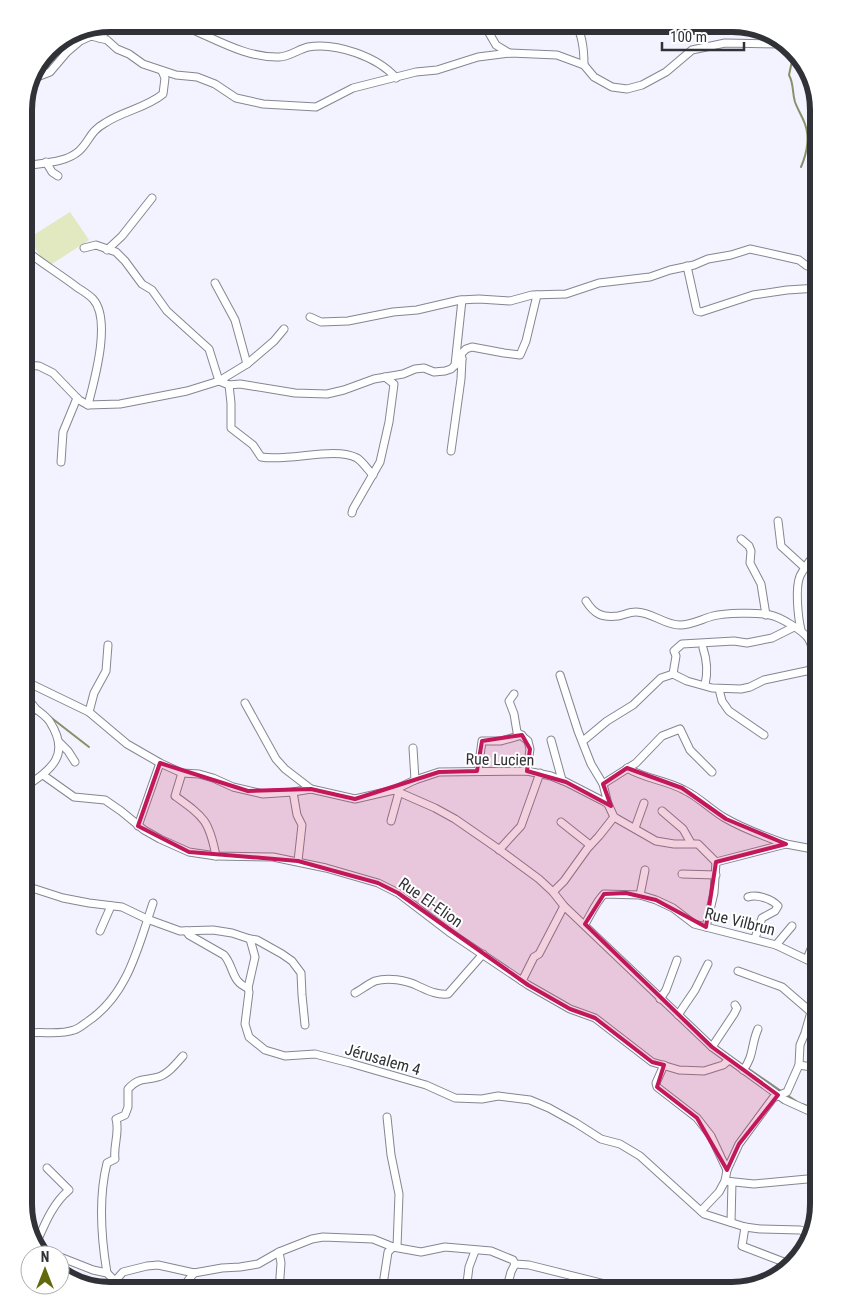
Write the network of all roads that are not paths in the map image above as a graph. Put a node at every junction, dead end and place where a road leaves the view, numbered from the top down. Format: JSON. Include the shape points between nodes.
{"nodes":[{"id":1,"x":198,"y":32,"type":"edge"},
{"id":2,"x":105,"y":33,"type":"edge"},
{"id":3,"x":489,"y":33,"type":"edge"},
{"id":4,"x":580,"y":33,"type":"edge"},
{"id":5,"x":100,"y":38,"type":"junction"},
{"id":6,"x":771,"y":44,"type":"edge"},
{"id":7,"x":510,"y":53,"type":"junction"},
{"id":8,"x":584,"y":65,"type":"junction"},
{"id":9,"x":162,"y":71,"type":"junction"},
{"id":10,"x":41,"y":75,"type":"edge"},
{"id":11,"x":396,"y":78,"type":"junction"},
{"id":12,"x":46,"y":162,"type":"junction"},
{"id":13,"x":33,"y":164,"type":"edge"},
{"id":14,"x":58,"y":176,"type":"dead end"},
{"id":15,"x":152,"y":198,"type":"dead end"},
{"id":16,"x":84,"y":248,"type":"dead end"},
{"id":17,"x":107,"y":250,"type":"junction"},
{"id":18,"x":33,"y":257,"type":"edge"},
{"id":19,"x":687,"y":266,"type":"junction"},
{"id":20,"x":810,"y":267,"type":"edge"},
{"id":21,"x":215,"y":282,"type":"dead end"},
{"id":22,"x":810,"y":289,"type":"edge"},
{"id":23,"x":537,"y":294,"type":"junction"},
{"id":24,"x":462,"y":300,"type":"junction"},
{"id":25,"x":310,"y":318,"type":"dead end"},
{"id":26,"x":284,"y":329,"type":"dead end"},
{"id":27,"x":462,"y":359,"type":"junction"},
{"id":28,"x":247,"y":364,"type":"junction"},
{"id":29,"x":455,"y":365,"type":"junction"},
{"id":30,"x":33,"y":366,"type":"edge"},
{"id":31,"x":385,"y":377,"type":"junction"},
{"id":32,"x":219,"y":381,"type":"junction"},
{"id":33,"x":229,"y":385,"type":"junction"},
{"id":34,"x":77,"y":398,"type":"junction"},
{"id":35,"x":88,"y":405,"type":"junction"},
{"id":36,"x":451,"y":451,"type":"dead end"},
{"id":37,"x":61,"y":462,"type":"dead end"},
{"id":38,"x":373,"y":475,"type":"junction"},
{"id":39,"x":352,"y":513,"type":"dead end"},
{"id":40,"x":778,"y":521,"type":"dead end"},
{"id":41,"x":740,"y":539,"type":"dead end"},
{"id":42,"x":810,"y":561,"type":"edge"},
{"id":43,"x":805,"y":568,"type":"junction"},
{"id":44,"x":586,"y":601,"type":"dead end"},
{"id":45,"x":766,"y":614,"type":"junction"},
{"id":46,"x":798,"y":629,"type":"junction"},
{"id":47,"x":810,"y":641,"type":"edge"},
{"id":48,"x":108,"y":645,"type":"dead end"},
{"id":49,"x":703,"y":648,"type":"dead end"},
{"id":50,"x":673,"y":674,"type":"junction"},
{"id":51,"x":810,"y":674,"type":"edge"},
{"id":52,"x":560,"y":675,"type":"dead end"},
{"id":53,"x":32,"y":685,"type":"edge"},
{"id":54,"x":705,"y":685,"type":"junction"},
{"id":55,"x":719,"y":689,"type":"junction"},
{"id":56,"x":514,"y":694,"type":"dead end"},
{"id":57,"x":245,"y":703,"type":"dead end"},
{"id":58,"x":32,"y":704,"type":"edge"},
{"id":59,"x":89,"y":712,"type":"junction"},
{"id":60,"x":522,"y":735,"type":"junction"},
{"id":61,"x":764,"y":735,"type":"dead end"},
{"id":62,"x":551,"y":740,"type":"dead end"},
{"id":63,"x":583,"y":741,"type":"junction"},
{"id":64,"x":60,"y":743,"type":"junction"},
{"id":65,"x":413,"y":748,"type":"dead end"},
{"id":66,"x":74,"y":762,"type":"dead end"},
{"id":67,"x":160,"y":763,"type":"junction"},
{"id":68,"x":627,"y":768,"type":"junction"},
{"id":69,"x":478,"y":770,"type":"junction"},
{"id":70,"x":527,"y":771,"type":"junction"},
{"id":71,"x":712,"y":772,"type":"dead end"},
{"id":72,"x":182,"y":773,"type":"junction"},
{"id":73,"x":540,"y":773,"type":"junction"},
{"id":74,"x":43,"y":775,"type":"junction"},
{"id":75,"x":415,"y":780,"type":"junction"},
{"id":76,"x":562,"y":780,"type":"junction"},
{"id":77,"x":32,"y":782,"type":"edge"},
{"id":78,"x":603,"y":784,"type":"junction"},
{"id":79,"x":311,"y":789,"type":"junction"},
{"id":80,"x":397,"y":791,"type":"junction"},
{"id":81,"x":293,"y":792,"type":"junction"},
{"id":82,"x":644,"y":803,"type":"dead end"},
{"id":83,"x":608,"y":804,"type":"junction"},
{"id":84,"x":662,"y":811,"type":"dead end"},
{"id":85,"x":614,"y":817,"type":"junction"},
{"id":86,"x":391,"y":821,"type":"dead end"},
{"id":87,"x":560,"y":822,"type":"dead end"},
{"id":88,"x":138,"y":826,"type":"junction"},
{"id":89,"x":635,"y":828,"type":"junction"},
{"id":90,"x":692,"y":843,"type":"junction"},
{"id":91,"x":786,"y":844,"type":"junction"},
{"id":92,"x":590,"y":846,"type":"junction"},
{"id":93,"x":810,"y":848,"type":"edge"},
{"id":94,"x":500,"y":850,"type":"junction"},
{"id":95,"x":216,"y":856,"type":"junction"},
{"id":96,"x":298,"y":861,"type":"junction"},
{"id":97,"x":716,"y":862,"type":"junction"},
{"id":98,"x":646,"y":870,"type":"dead end"},
{"id":99,"x":682,"y":874,"type":"dead end"},
{"id":100,"x":716,"y":875,"type":"junction"},
{"id":101,"x":32,"y":888,"type":"edge"},
{"id":102,"x":553,"y":892,"type":"junction"},
{"id":103,"x":640,"y":894,"type":"junction"},
{"id":104,"x":748,"y":897,"type":"dead end"},
{"id":105,"x":153,"y":903,"type":"dead end"},
{"id":106,"x":111,"y":906,"type":"junction"},
{"id":107,"x":564,"y":906,"type":"junction"},
{"id":108,"x":147,"y":919,"type":"junction"},
{"id":109,"x":584,"y":924,"type":"junction"},
{"id":110,"x":792,"y":926,"type":"dead end"},
{"id":111,"x":706,"y":927,"type":"junction"},
{"id":112,"x":100,"y":931,"type":"dead end"},
{"id":113,"x":186,"y":931,"type":"junction"},
{"id":114,"x":755,"y":938,"type":"junction"},
{"id":115,"x":250,"y":939,"type":"junction"},
{"id":116,"x":776,"y":944,"type":"junction"},
{"id":117,"x":810,"y":952,"type":"edge"},
{"id":118,"x":483,"y":954,"type":"junction"},
{"id":119,"x":807,"y":959,"type":"junction"},
{"id":120,"x":677,"y":960,"type":"dead end"},
{"id":121,"x":810,"y":960,"type":"edge"},
{"id":122,"x":708,"y":964,"type":"dead end"},
{"id":123,"x":738,"y":971,"type":"dead end"},
{"id":124,"x":522,"y":981,"type":"junction"},
{"id":125,"x":248,"y":988,"type":"junction"},
{"id":126,"x":355,"y":993,"type":"dead end"},
{"id":127,"x":660,"y":999,"type":"junction"},
{"id":128,"x":735,"y":1005,"type":"dead end"},
{"id":129,"x":810,"y":1011,"type":"edge"},
{"id":130,"x":678,"y":1015,"type":"junction"},
{"id":131,"x":810,"y":1016,"type":"edge"},
{"id":132,"x":305,"y":1026,"type":"dead end"},
{"id":133,"x":758,"y":1028,"type":"dead end"},
{"id":134,"x":32,"y":1034,"type":"edge"},
{"id":135,"x":712,"y":1047,"type":"junction"},
{"id":136,"x":183,"y":1056,"type":"dead end"},
{"id":137,"x":729,"y":1060,"type":"junction"},
{"id":138,"x":664,"y":1065,"type":"junction"},
{"id":139,"x":799,"y":1065,"type":"junction"},
{"id":140,"x":810,"y":1067,"type":"edge"},
{"id":141,"x":743,"y":1070,"type":"junction"},
{"id":142,"x":778,"y":1095,"type":"junction"},
{"id":143,"x":810,"y":1111,"type":"edge"},
{"id":144,"x":387,"y":1117,"type":"dead end"},
{"id":145,"x":47,"y":1168,"type":"dead end"},
{"id":146,"x":726,"y":1170,"type":"junction"},
{"id":147,"x":810,"y":1179,"type":"edge"},
{"id":148,"x":728,"y":1182,"type":"junction"},
{"id":149,"x":701,"y":1211,"type":"junction"},
{"id":150,"x":731,"y":1222,"type":"junction"},
{"id":151,"x":745,"y":1227,"type":"junction"},
{"id":152,"x":805,"y":1231,"type":"edge"},
{"id":153,"x":39,"y":1235,"type":"edge"},
{"id":154,"x":395,"y":1247,"type":"junction"},
{"id":155,"x":475,"y":1250,"type":"junction"},
{"id":156,"x":279,"y":1252,"type":"junction"},
{"id":157,"x":70,"y":1262,"type":"edge"},
{"id":158,"x":784,"y":1262,"type":"edge"},
{"id":159,"x":516,"y":1264,"type":"junction"},
{"id":160,"x":107,"y":1273,"type":"junction"},
{"id":161,"x":194,"y":1273,"type":"junction"},
{"id":162,"x":115,"y":1281,"type":"joint"},
{"id":163,"x":187,"y":1282,"type":"edge"},
{"id":164,"x":280,"y":1282,"type":"edge"},
{"id":165,"x":383,"y":1282,"type":"edge"},
{"id":166,"x":467,"y":1282,"type":"edge"},
{"id":167,"x":508,"y":1282,"type":"edge"},
{"id":168,"x":588,"y":1282,"type":"edge"}],
"edges":[{"from":1,"to":11,"type":"street","via":[[243,51],[267,56],[281,57],[318,46],[350,50],[388,69]]},
{"from":2,"to":5,"type":"street"},
{"from":3,"to":7,"type":"street","via":[[496,45]]},
{"from":4,"to":8,"type":"street"},
{"from":5,"to":9,"type":"street","via":[[143,64]]},
{"from":5,"to":10,"type":"street","via":[[91,36],[80,41],[50,72]]},
{"from":6,"to":8,"type":"street","via":[[725,42],[692,50],[666,72],[627,89],[612,87],[594,77]]},
{"from":7,"to":8,"type":"street","via":[[556,55]]},
{"from":7,"to":11,"type":"street","via":[[478,56],[437,70]]},
{"from":9,"to":11,"type":"street","via":[[197,77],[236,98],[262,104],[304,107],[316,107],[353,88]]},
{"from":9,"to":12,"type":"street","via":[[165,78],[163,94],[154,102],[94,130],[79,152]]},
{"from":12,"to":13,"type":"street"},
{"from":12,"to":14,"type":"street"},
{"from":15,"to":17,"type":"street"},
{"from":16,"to":17,"type":"street","via":[[96,245]]},
{"from":17,"to":32,"type":"street","via":[[121,256],[167,311],[209,349]]},
{"from":18,"to":35,"type":"street","via":[[94,299],[98,309],[101,346]]},
{"from":19,"to":20,"type":"street","via":[[750,249],[799,260]]},
{"from":19,"to":22,"type":"street","via":[[697,311],[701,312],[753,296]]},
{"from":19,"to":23,"type":"street","via":[[650,278],[599,283],[566,294]]},
{"from":21,"to":28,"type":"street","via":[[236,320]]},
{"from":23,"to":24,"type":"street","via":[[510,301]]},
{"from":23,"to":27,"type":"street","via":[[520,354],[472,347],[461,354]]},
{"from":24,"to":25,"type":"street","via":[[348,322]]},
{"from":24,"to":29,"type":"street"},
{"from":26,"to":28,"type":"street"},
{"from":27,"to":29,"type":"street"},
{"from":27,"to":36,"type":"street"},
{"from":28,"to":32,"type":"street"},
{"from":29,"to":31,"type":"street","via":[[445,371],[415,368]]},
{"from":30,"to":34,"type":"street","via":[[53,373]]},
{"from":31,"to":33,"type":"street","via":[[327,394]]},
{"from":31,"to":38,"type":"street","via":[[394,384],[392,408],[385,448]]},
{"from":32,"to":33,"type":"street"},
{"from":32,"to":35,"type":"street","via":[[159,397],[120,404]]},
{"from":33,"to":38,"type":"street","via":[[231,428],[253,445],[261,457],[280,459],[340,453],[359,459]]},
{"from":34,"to":35,"type":"street"},
{"from":34,"to":37,"type":"street","via":[[64,432]]},
{"from":38,"to":39,"type":"street"},
{"from":40,"to":43,"type":"street","via":[[781,546]]},
{"from":41,"to":45,"type":"street","via":[[751,551],[750,563],[761,584]]},
{"from":42,"to":43,"type":"street"},
{"from":43,"to":46,"type":"street","via":[[798,586]]},
{"from":44,"to":45,"type":"street","via":[[598,614],[618,616],[645,612],[680,625],[713,616]]},
{"from":45,"to":46,"type":"street"},
{"from":46,"to":47,"type":"street"},
{"from":46,"to":50,"type":"street","via":[[747,643],[682,644],[674,651]]},
{"from":48,"to":59,"type":"street","via":[[106,671]]},
{"from":49,"to":54,"type":"street","via":[[707,664]]},
{"from":50,"to":54,"type":"street"},
{"from":50,"to":63,"type":"street","via":[[661,678],[640,700]]},
{"from":51,"to":55,"type":"street","via":[[764,680],[750,687]]},
{"from":52,"to":63,"type":"street"},
{"from":53,"to":59,"type":"street"},
{"from":54,"to":55,"type":"street"},
{"from":55,"to":61,"type":"street","via":[[729,711]]},
{"from":56,"to":60,"type":"street","via":[[509,701],[517,732]]},
{"from":57,"to":79,"type":"street","via":[[276,759]]},
{"from":58,"to":64,"type":"street","via":[[50,721]]},
{"from":59,"to":67,"type":"street","via":[[127,744]]},
{"from":60,"to":69,"type":"street","via":[[501,741],[482,741]]},
{"from":60,"to":70,"type":"street","via":[[530,749]]},
{"from":62,"to":76,"type":"street"},
{"from":63,"to":78,"type":"street"},
{"from":64,"to":66,"type":"street"},
{"from":64,"to":74,"type":"street","via":[[56,761]]},
{"from":65,"to":75,"type":"street"},
{"from":67,"to":72,"type":"street"},
{"from":67,"to":88,"type":"street"},
{"from":68,"to":71,"type":"street","via":[[662,736],[680,729],[690,750]]},
{"from":68,"to":78,"type":"street"},
{"from":68,"to":91,"type":"street","via":[[682,788],[726,819]]},
{"from":69,"to":70,"type":"street","name":"Rue Lucien"},
{"from":69,"to":75,"type":"street","name":"Rue Lucien","via":[[439,772]]},
{"from":70,"to":73,"type":"street","name":"Rue Lucien"},
{"from":72,"to":81,"type":"street","via":[[199,774],[263,794]]},
{"from":72,"to":95,"type":"street","via":[[175,796],[204,820],[211,833]]},
{"from":73,"to":76,"type":"street","name":"Rue Lucien"},
{"from":73,"to":94,"type":"street","via":[[521,826]]},
{"from":74,"to":77,"type":"street"},
{"from":74,"to":88,"type":"street","name":"Rue El-Elion","via":[[74,796],[105,800]]},
{"from":75,"to":80,"type":"street","name":"Rue Lucien"},
{"from":76,"to":83,"type":"street","name":"Rue Lucien"},
{"from":78,"to":83,"type":"street"},
{"from":79,"to":80,"type":"street","name":"Rue Lucien","via":[[355,799]]},
{"from":79,"to":81,"type":"street"},
{"from":80,"to":86,"type":"street"},
{"from":80,"to":94,"type":"street","via":[[435,808]]},
{"from":81,"to":96,"type":"street","via":[[302,825]]},
{"from":82,"to":89,"type":"street"},
{"from":83,"to":85,"type":"street"},
{"from":84,"to":90,"type":"street","via":[[683,829]]},
{"from":85,"to":89,"type":"street"},
{"from":85,"to":92,"type":"street"},
{"from":87,"to":92,"type":"street"},
{"from":88,"to":95,"type":"street","name":"Rue El-Elion","via":[[189,852]]},
{"from":89,"to":90,"type":"street","via":[[656,841]]},
{"from":90,"to":97,"type":"street","via":[[698,844]]},
{"from":91,"to":93,"type":"street"},
{"from":91,"to":97,"type":"street"},
{"from":92,"to":102,"type":"street"},
{"from":94,"to":102,"type":"street"},
{"from":95,"to":96,"type":"street","name":"Rue El-Elion"},
{"from":96,"to":118,"type":"street","name":"Rue El-Elion","via":[[378,883],[398,893],[448,932]]},
{"from":97,"to":100,"type":"street"},
{"from":98,"to":103,"type":"street"},
{"from":99,"to":100,"type":"street"},
{"from":100,"to":111,"type":"street"},
{"from":101,"to":106,"type":"street","via":[[63,898]]},
{"from":102,"to":107,"type":"street"},
{"from":103,"to":109,"type":"street","name":"Rue Vilbrun","via":[[604,894]]},
{"from":103,"to":111,"type":"street","name":"Rue Vilbrun","via":[[673,908],[694,924]]},
{"from":104,"to":114,"type":"street","via":[[754,895],[778,906],[762,918]]},
{"from":105,"to":108,"type":"street"},
{"from":106,"to":108,"type":"street","via":[[122,907]]},
{"from":106,"to":112,"type":"street"},
{"from":107,"to":109,"type":"street"},
{"from":107,"to":124,"type":"street"},
{"from":108,"to":113,"type":"street"},
{"from":108,"to":134,"type":"street","via":[[143,937],[125,978],[101,1013],[74,1030]]},
{"from":109,"to":127,"type":"street"},
{"from":110,"to":116,"type":"street"},
{"from":111,"to":114,"type":"street","name":"Rue Vilbrun"},
{"from":113,"to":115,"type":"street","via":[[213,930]]},
{"from":113,"to":125,"type":"street","via":[[224,955],[236,980]]},
{"from":114,"to":116,"type":"street","name":"Rue Vilbrun"},
{"from":115,"to":125,"type":"street","name":"Jérusalem 4","via":[[255,957]]},
{"from":115,"to":132,"type":"street","via":[[282,954],[301,973]]},
{"from":116,"to":119,"type":"street","name":"Rue Vilbrun"},
{"from":117,"to":119,"type":"street"},
{"from":118,"to":124,"type":"street","name":"Rue El-Elion"},
{"from":118,"to":126,"type":"street","via":[[448,994],[438,995],[401,980],[375,982]]},
{"from":119,"to":121,"type":"street","name":"Rue Vilbrun"},
{"from":120,"to":127,"type":"street"},
{"from":122,"to":130,"type":"street"},
{"from":123,"to":129,"type":"street","via":[[782,987]]},
{"from":124,"to":138,"type":"street","name":"Rue El-Elion","via":[[570,1009],[595,1018],[652,1062]]},
{"from":125,"to":149,"type":"street","name":"Jérusalem 4","via":[[245,1024],[248,1036],[265,1050],[285,1056],[315,1054],[426,1085],[455,1098],[498,1096],[530,1100],[601,1139],[620,1144],[633,1152]]},
{"from":127,"to":130,"type":"street"},
{"from":128,"to":135,"type":"street","via":[[734,1014]]},
{"from":130,"to":135,"type":"street"},
{"from":131,"to":139,"type":"street","via":[[800,1044]]},
{"from":133,"to":141,"type":"street","via":[[752,1055]]},
{"from":135,"to":137,"type":"street"},
{"from":136,"to":160,"type":"street","via":[[171,1070],[159,1077],[134,1083],[128,1089],[125,1115],[116,1119],[115,1159],[107,1163],[102,1190]]},
{"from":137,"to":138,"type":"street","name":"Rue El-Elion","via":[[704,1071],[679,1070]]},
{"from":137,"to":141,"type":"street"},
{"from":138,"to":146,"type":"street","via":[[657,1087],[697,1118],[710,1136]]},
{"from":139,"to":140,"type":"street"},
{"from":139,"to":142,"type":"street","via":[[787,1092]]},
{"from":141,"to":142,"type":"street"},
{"from":142,"to":143,"type":"street"},
{"from":142,"to":146,"type":"street","via":[[738,1144]]},
{"from":144,"to":154,"type":"street","via":[[399,1194]]},
{"from":145,"to":153,"type":"street","via":[[70,1190],[53,1208]]},
{"from":146,"to":148,"type":"street"},
{"from":147,"to":148,"type":"street","via":[[754,1184]]},
{"from":148,"to":149,"type":"street"},
{"from":148,"to":150,"type":"street"},
{"from":149,"to":150,"type":"street","name":"Jérusalem 4"},
{"from":150,"to":151,"type":"street","name":"Jérusalem 4"},
{"from":151,"to":152,"type":"street","name":"Jérusalem 4"},
{"from":151,"to":158,"type":"street","via":[[742,1246]]},
{"from":154,"to":155,"type":"street","via":[[421,1252],[445,1247]]},
{"from":154,"to":156,"type":"street","via":[[373,1238],[323,1237]]},
{"from":154,"to":165,"type":"street","via":[[388,1252]]},
{"from":155,"to":159,"type":"street","via":[[496,1252]]},
{"from":155,"to":166,"type":"street"},
{"from":156,"to":161,"type":"street","via":[[258,1264]]},
{"from":156,"to":164,"type":"street"},
{"from":157,"to":160,"type":"street"},
{"from":159,"to":167,"type":"street"},
{"from":159,"to":168,"type":"street"},
{"from":160,"to":162,"type":"street"},
{"from":161,"to":162,"type":"street","via":[[158,1265],[147,1266],[123,1272]]},
{"from":161,"to":163,"type":"street"}]}
